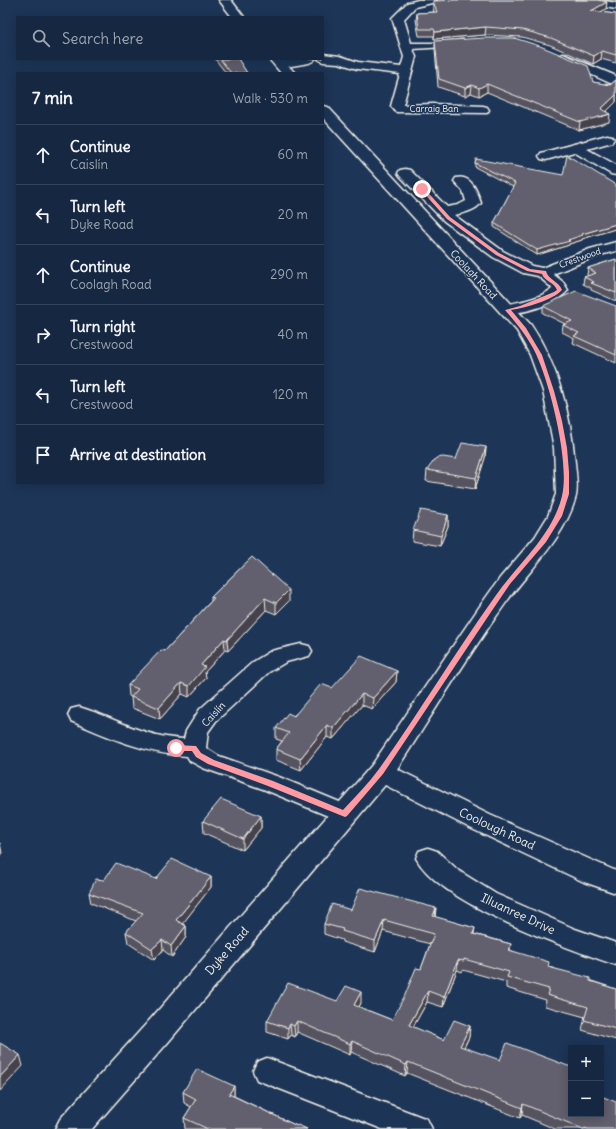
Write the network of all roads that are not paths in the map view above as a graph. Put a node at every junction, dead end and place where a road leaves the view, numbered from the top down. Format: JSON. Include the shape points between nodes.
{"nodes":[{"id":1,"x":225,"y":0,"type":"edge"},
{"id":2,"x":432,"y":0,"type":"edge"},
{"id":3,"x":582,"y":0,"type":"edge"},
{"id":4,"x":616,"y":6,"type":"edge"},
{"id":5,"x":237,"y":16,"type":"edge"},
{"id":6,"x":476,"y":41,"type":"edge"},
{"id":7,"x":408,"y":46,"type":"junction"},
{"id":8,"x":556,"y":55,"type":"edge"},
{"id":9,"x":324,"y":58,"type":"edge"},
{"id":10,"x":304,"y":60,"type":"edge"},
{"id":11,"x":281,"y":65,"type":"edge"},
{"id":12,"x":406,"y":71,"type":"junction"},
{"id":13,"x":614,"y":80,"type":"edge"},
{"id":14,"x":483,"y":110,"type":"dead end"},
{"id":15,"x":324,"y":111,"type":"edge"},
{"id":16,"x":582,"y":146,"type":"junction"},
{"id":17,"x":608,"y":146,"type":"dead end"},
{"id":18,"x":546,"y":156,"type":"dead end"},
{"id":19,"x":616,"y":171,"type":"edge"},
{"id":20,"x":405,"y":173,"type":"dead end"},
{"id":21,"x":461,"y":181,"type":"dead end"},
{"id":22,"x":443,"y":212,"type":"junction"},
{"id":23,"x":616,"y":246,"type":"edge"},
{"id":24,"x":544,"y":272,"type":"junction"},
{"id":25,"x":508,"y":310,"type":"junction"},
{"id":26,"x":301,"y":651,"type":"dead end"},
{"id":27,"x":79,"y":715,"type":"dead end"},
{"id":28,"x":194,"y":748,"type":"junction"},
{"id":29,"x":381,"y":772,"type":"junction"},
{"id":30,"x":345,"y":814,"type":"junction"},
{"id":31,"x":428,"y":858,"type":"dead end"},
{"id":32,"x":616,"y":882,"type":"edge"},
{"id":33,"x":616,"y":954,"type":"edge"},
{"id":34,"x":267,"y":1071,"type":"dead end"},
{"id":35,"x":71,"y":1129,"type":"edge"},
{"id":36,"x":417,"y":1129,"type":"edge"}],
"edges":[{"from":1,"to":5,"type":"street"},
{"from":2,"to":7,"type":"street","name":"Carraig Ban","via":[[411,5],[398,18]]},
{"from":3,"to":4,"type":"street"},
{"from":6,"to":7,"type":"street"},
{"from":7,"to":12,"type":"street","name":"Carraig Ban","via":[[410,57]]},
{"from":8,"to":13,"type":"street"},
{"from":9,"to":12,"type":"street"},
{"from":10,"to":11,"type":"street"},
{"from":12,"to":14,"type":"street","name":"Carraig Ban","via":[[397,106],[400,108]]},
{"from":15,"to":25,"type":"street","name":"Coolagh Road"},
{"from":16,"to":17,"type":"street"},
{"from":16,"to":18,"type":"street"},
{"from":16,"to":19,"type":"street"},
{"from":20,"to":22,"type":"street"},
{"from":21,"to":22,"type":"street","via":[[470,190],[474,203]]},
{"from":22,"to":24,"type":"street","via":[[498,254],[528,270]]},
{"from":23,"to":24,"type":"street","name":"Crestwood"},
{"from":24,"to":25,"type":"street","name":"Crestwood","via":[[545,276],[568,291]]},
{"from":25,"to":29,"type":"street","name":"Coolagh Road","via":[[532,340],[552,391],[564,448],[566,494],[559,516],[544,540],[508,583]]},
{"from":26,"to":28,"type":"street","name":"Caislín","via":[[279,656],[260,667],[208,715],[197,731]]},
{"from":27,"to":28,"type":"street","via":[[142,741],[176,748]]},
{"from":28,"to":30,"type":"street","via":[[198,755],[211,762]]},
{"from":29,"to":30,"type":"street","name":"Dyke Road"},
{"from":29,"to":32,"type":"street","name":"Coolough Road","via":[[481,822]]},
{"from":30,"to":35,"type":"street","name":"Dyke Road"},
{"from":31,"to":33,"type":"street","name":"Illuanree Drive","via":[[450,878],[486,901],[566,937]]},
{"from":34,"to":36,"type":"street"}]}
